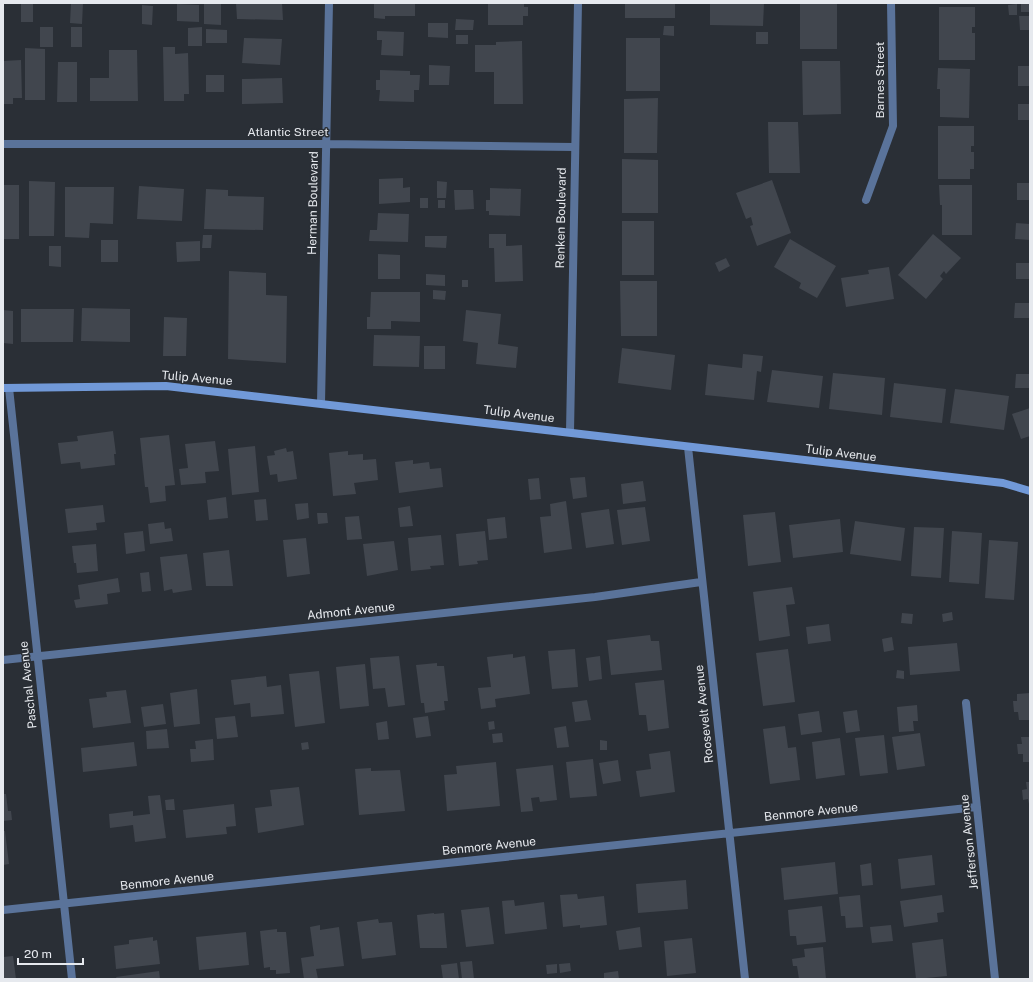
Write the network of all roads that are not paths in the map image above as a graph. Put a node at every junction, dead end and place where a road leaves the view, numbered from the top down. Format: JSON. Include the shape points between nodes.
{"nodes":[{"id":1,"x":329,"y":3,"type":"edge"},
{"id":2,"x":578,"y":3,"type":"edge"},
{"id":3,"x":892,"y":3,"type":"edge"},
{"id":4,"x":3,"y":144,"type":"edge"},
{"id":5,"x":326,"y":144,"type":"junction"},
{"id":6,"x":574,"y":147,"type":"junction"},
{"id":7,"x":866,"y":200,"type":"dead end"},
{"id":8,"x":6,"y":388,"type":"edge"},
{"id":9,"x":321,"y":403,"type":"junction"},
{"id":10,"x":570,"y":432,"type":"junction"},
{"id":11,"x":688,"y":447,"type":"junction"},
{"id":12,"x":1030,"y":491,"type":"edge"},
{"id":13,"x":701,"y":582,"type":"junction"},
{"id":14,"x":37,"y":656,"type":"junction"},
{"id":15,"x":3,"y":660,"type":"edge"},
{"id":16,"x":966,"y":703,"type":"dead end"},
{"id":17,"x":977,"y":807,"type":"junction"},
{"id":18,"x":729,"y":832,"type":"junction"},
{"id":19,"x":64,"y":904,"type":"junction"},
{"id":20,"x":3,"y":910,"type":"edge"},
{"id":21,"x":72,"y":979,"type":"edge"},
{"id":22,"x":745,"y":979,"type":"edge"},
{"id":23,"x":995,"y":979,"type":"edge"}],
"edges":[{"from":1,"to":5,"type":"street","name":"Herman Boulevard"},
{"from":2,"to":6,"type":"street","name":"Renken Boulevard"},
{"from":3,"to":7,"type":"street","name":"Barnes Street","via":[[892,126]]},
{"from":4,"to":5,"type":"street","name":"Atlantic Street"},
{"from":5,"to":6,"type":"street","name":"Atlantic Street"},
{"from":5,"to":9,"type":"street","name":"Herman Boulevard"},
{"from":6,"to":10,"type":"street","name":"Renken Boulevard"},
{"from":8,"to":9,"type":"main road","name":"Tulip Avenue","via":[[166,386]]},
{"from":8,"to":14,"type":"street","name":"Paschal Avenue"},
{"from":9,"to":10,"type":"main road","name":"Tulip Avenue"},
{"from":10,"to":11,"type":"main road","name":"Tulip Avenue"},
{"from":11,"to":12,"type":"main road","name":"Tulip Avenue","via":[[1003,483]]},
{"from":11,"to":13,"type":"street","name":"Roosevelt Avenue"},
{"from":13,"to":14,"type":"street","name":"Admont Avenue","via":[[587,598]]},
{"from":13,"to":18,"type":"street","name":"Roosevelt Avenue"},
{"from":14,"to":15,"type":"street","name":"Admont Avenue"},
{"from":14,"to":19,"type":"street","name":"Paschal Avenue"},
{"from":16,"to":17,"type":"street","name":"Jefferson Avenue"},
{"from":17,"to":18,"type":"street","name":"Benmore Avenue"},
{"from":17,"to":23,"type":"street","name":"Jefferson Avenue"},
{"from":18,"to":19,"type":"street","name":"Benmore Avenue"},
{"from":18,"to":22,"type":"street","name":"Roosevelt Avenue"},
{"from":19,"to":20,"type":"street","name":"Benmore Avenue"},
{"from":19,"to":21,"type":"street","name":"Paschal Avenue"}]}
